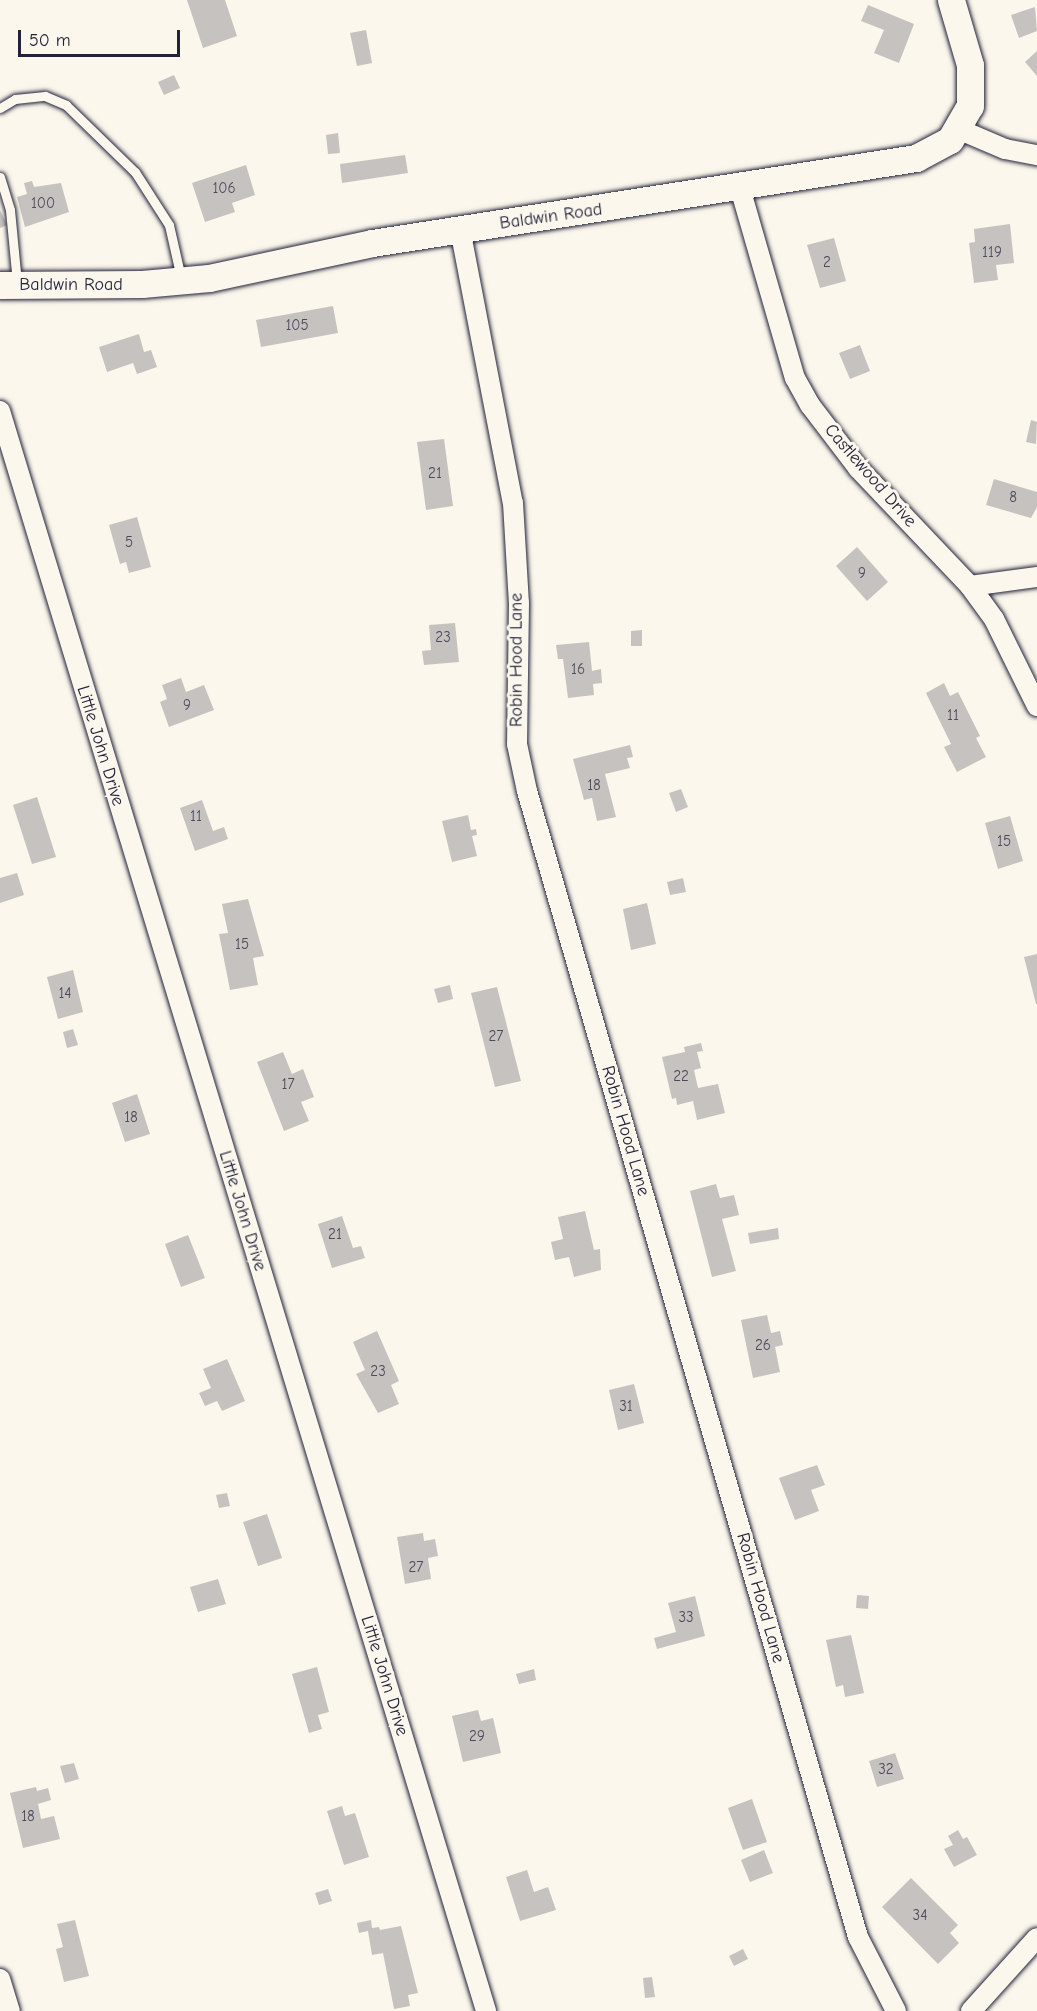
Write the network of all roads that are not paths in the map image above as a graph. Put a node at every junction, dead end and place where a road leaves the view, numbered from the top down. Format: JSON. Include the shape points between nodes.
{"nodes":[{"id":1,"x":951,"y":0,"type":"edge"},
{"id":2,"x":0,"y":108,"type":"edge"},
{"id":3,"x":958,"y":129,"type":"junction"},
{"id":4,"x":1037,"y":155,"type":"edge"},
{"id":5,"x":0,"y":177,"type":"edge"},
{"id":6,"x":740,"y":188,"type":"junction"},
{"id":7,"x":460,"y":229,"type":"junction"},
{"id":8,"x":182,"y":280,"type":"junction"},
{"id":9,"x":9,"y":284,"type":"edge"},
{"id":10,"x":0,"y":411,"type":"edge"},
{"id":11,"x":1037,"y":577,"type":"edge"},
{"id":12,"x":970,"y":586,"type":"junction"},
{"id":13,"x":1037,"y":706,"type":"edge"},
{"id":14,"x":1037,"y":1938,"type":"edge"},
{"id":15,"x":0,"y":1978,"type":"edge"},
{"id":16,"x":10,"y":2011,"type":"edge"},
{"id":17,"x":486,"y":2011,"type":"edge"},
{"id":18,"x":896,"y":2011,"type":"edge"},
{"id":19,"x":971,"y":2011,"type":"edge"}],
"edges":[{"from":1,"to":3,"type":"street","name":"Baldwin Road","via":[[964,39],[972,84],[970,106]]},
{"from":2,"to":8,"type":"lane","via":[[15,99],[45,96],[66,105],[135,172],[169,225]]},
{"from":3,"to":4,"type":"street","via":[[1005,149]]},
{"from":3,"to":6,"type":"street","name":"Baldwin Road","via":[[940,148],[916,158]]},
{"from":5,"to":9,"type":"lane","via":[[10,210]]},
{"from":6,"to":7,"type":"street","name":"Baldwin Road"},
{"from":6,"to":12,"type":"street","name":"Castlewood Drive","via":[[795,378],[810,405],[858,468]]},
{"from":7,"to":8,"type":"street","name":"Baldwin Road"},
{"from":7,"to":18,"type":"street","name":"Robin Hood Lane","via":[[513,503],[519,603],[517,744],[527,791],[858,1937]]},
{"from":8,"to":9,"type":"street","name":"Baldwin Road","via":[[109,285]]},
{"from":10,"to":17,"type":"street","name":"Little John Drive"},
{"from":11,"to":12,"type":"street"},
{"from":12,"to":13,"type":"street","name":"Castlewood Drive","via":[[994,619]]},
{"from":14,"to":19,"type":"street"},
{"from":15,"to":16,"type":"street"}]}
